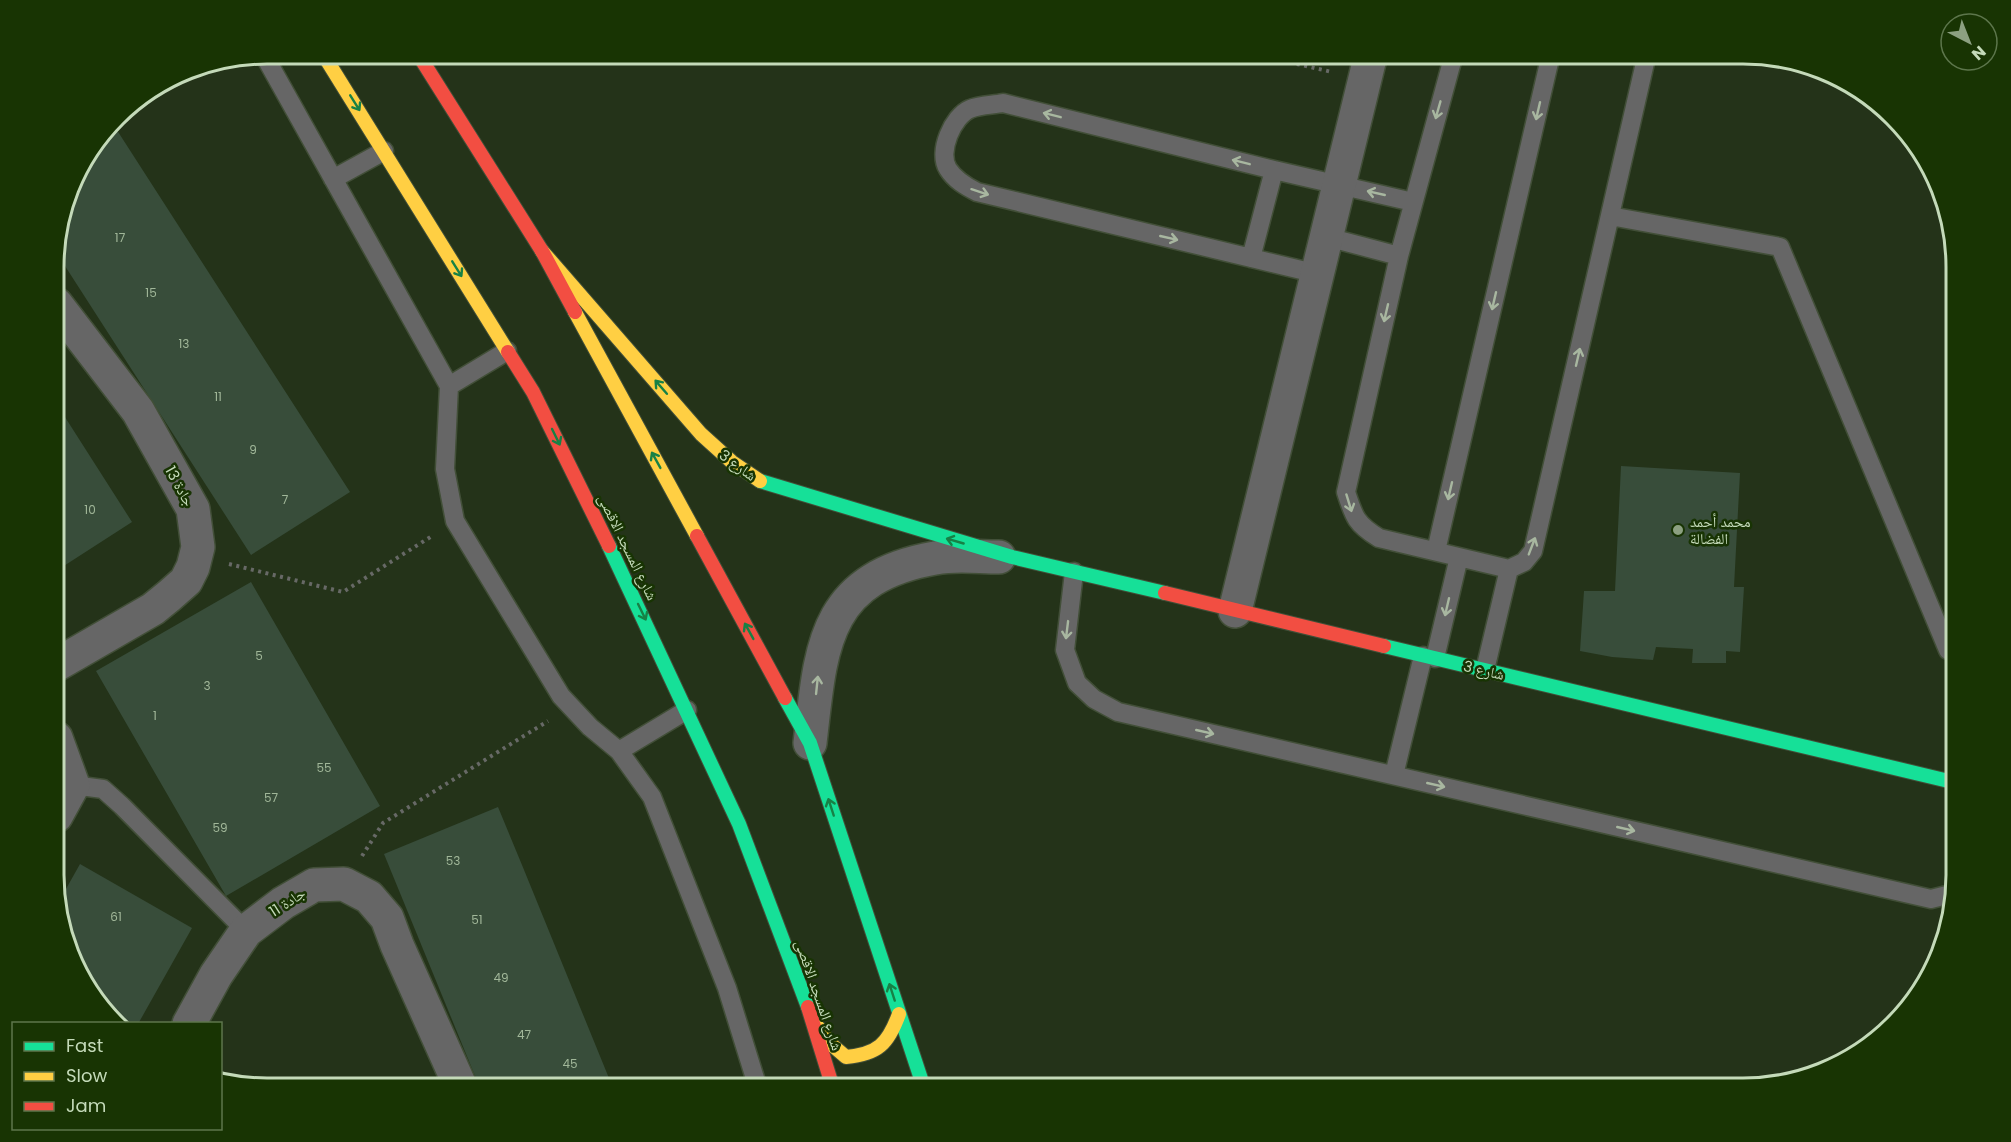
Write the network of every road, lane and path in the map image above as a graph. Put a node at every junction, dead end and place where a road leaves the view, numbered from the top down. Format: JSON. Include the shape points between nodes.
{"nodes":[{"id":1,"x":1344,"y":64,"type":"edge"},
{"id":2,"x":1451,"y":64,"type":"edge"},
{"id":3,"x":1549,"y":64,"type":"edge"},
{"id":4,"x":1645,"y":64,"type":"edge"},
{"id":5,"x":270,"y":65,"type":"edge"},
{"id":6,"x":330,"y":65,"type":"edge"},
{"id":7,"x":425,"y":65,"type":"edge"},
{"id":8,"x":1368,"y":67,"type":"edge"},
{"id":9,"x":384,"y":151,"type":"junction"},
{"id":10,"x":1274,"y":170,"type":"junction"},
{"id":11,"x":333,"y":179,"type":"junction"},
{"id":12,"x":1339,"y":185,"type":"junction"},
{"id":13,"x":1413,"y":202,"type":"junction"},
{"id":14,"x":1610,"y":216,"type":"junction"},
{"id":15,"x":1327,"y":237,"type":"junction"},
{"id":16,"x":542,"y":250,"type":"junction"},
{"id":17,"x":1399,"y":256,"type":"junction"},
{"id":18,"x":1251,"y":258,"type":"junction"},
{"id":19,"x":1318,"y":274,"type":"junction"},
{"id":20,"x":64,"y":314,"type":"edge"},
{"id":21,"x":507,"y":351,"type":"junction"},
{"id":22,"x":449,"y":386,"type":"junction"},
{"id":23,"x":454,"y":522,"type":"junction"},
{"id":24,"x":1436,"y":551,"type":"junction"},
{"id":25,"x":196,"y":556,"type":"junction"},
{"id":26,"x":1012,"y":557,"type":"junction"},
{"id":27,"x":1459,"y":557,"type":"junction"},
{"id":28,"x":1509,"y":569,"type":"junction"},
{"id":29,"x":1074,"y":572,"type":"junction"},
{"id":30,"x":1235,"y":611,"type":"junction"},
{"id":31,"x":1946,"y":645,"type":"edge"},
{"id":32,"x":1429,"y":657,"type":"junction"},
{"id":33,"x":64,"y":659,"type":"edge"},
{"id":34,"x":1485,"y":670,"type":"junction"},
{"id":35,"x":571,"y":707,"type":"junction"},
{"id":36,"x":687,"y":710,"type":"junction"},
{"id":37,"x":810,"y":743,"type":"junction"},
{"id":38,"x":618,"y":751,"type":"junction"},
{"id":39,"x":64,"y":760,"type":"edge"},
{"id":40,"x":1394,"y":775,"type":"junction"},
{"id":41,"x":1946,"y":780,"type":"edge"},
{"id":42,"x":73,"y":785,"type":"junction"},
{"id":43,"x":64,"y":801,"type":"edge"},
{"id":44,"x":344,"y":884,"type":"junction"},
{"id":45,"x":1945,"y":895,"type":"edge"},
{"id":46,"x":246,"y":931,"type":"junction"},
{"id":47,"x":899,"y":1014,"type":"junction"},
{"id":48,"x":190,"y":1022,"type":"edge"},
{"id":49,"x":814,"y":1023,"type":"junction"},
{"id":50,"x":456,"y":1078,"type":"edge"},
{"id":51,"x":755,"y":1078,"type":"edge"},
{"id":52,"x":830,"y":1078,"type":"edge"},
{"id":53,"x":920,"y":1078,"type":"edge"}],
"edges":[{"from":1,"to":8,"type":"path"},
{"from":2,"to":13,"type":"lane","one_way":true},
{"from":3,"to":24,"type":"lane","one_way":true},
{"from":4,"to":14,"type":"lane"},
{"from":5,"to":11,"type":"lane"},
{"from":6,"to":9,"type":"main road","name":"شارع المسجد الاقصى","one_way":true},
{"from":7,"to":16,"type":"main road"},
{"from":8,"to":12,"type":"street"},
{"from":9,"to":11,"type":"lane"},
{"from":9,"to":21,"type":"main road","name":"شارع المسجد الاقصى","one_way":true},
{"from":10,"to":12,"type":"lane"},
{"from":10,"to":18,"type":"lane"},
{"from":10,"to":18,"type":"lane","one_way":true,"via":[[1003,103],[969,109],[952,126],[944,150],[946,167],[962,184],[977,192]]},
{"from":11,"to":22,"type":"lane"},
{"from":13,"to":12,"type":"lane","one_way":true},
{"from":12,"to":15,"type":"street"},
{"from":13,"to":17,"type":"lane"},
{"from":28,"to":14,"type":"lane","one_way":true,"via":[[1524,562],[1533,551]]},
{"from":14,"to":31,"type":"lane","via":[[1780,247]]},
{"from":15,"to":17,"type":"lane"},
{"from":15,"to":19,"type":"street"},
{"from":26,"to":16,"type":"main road","name":"شارع 3","one_way":true,"via":[[802,497],[743,471],[701,434]]},
{"from":37,"to":16,"type":"main road","one_way":true},
{"from":17,"to":24,"type":"lane","one_way":true,"via":[[1346,492],[1353,516],[1365,529],[1379,538]]},
{"from":18,"to":19,"type":"lane"},
{"from":19,"to":30,"type":"street"},
{"from":20,"to":25,"type":"street","name":"جادة 13","via":[[138,411],[193,509]]},
{"from":21,"to":22,"type":"lane"},
{"from":21,"to":36,"type":"main road","name":"شارع المسجد الاقصى","one_way":true,"via":[[533,392]]},
{"from":22,"to":23,"type":"lane","via":[[445,469]]},
{"from":23,"to":25,"type":"path","via":[[343,592]]},
{"from":23,"to":35,"type":"lane"},
{"from":24,"to":27,"type":"lane"},
{"from":25,"to":33,"type":"street","name":"جادة 13","via":[[186,581],[153,609]]},
{"from":26,"to":29,"type":"main road","name":"شارع 3"},
{"from":37,"to":26,"type":"street","name":"شارع 3","one_way":true,"via":[[818,668],[827,636],[840,611],[865,585],[891,569],[937,558]]},
{"from":27,"to":28,"type":"lane"},
{"from":27,"to":32,"type":"lane","one_way":true},
{"from":28,"to":34,"type":"lane"},
{"from":29,"to":30,"type":"main road","name":"شارع 3"},
{"from":29,"to":40,"type":"lane","one_way":true,"via":[[1065,650],[1077,683],[1094,699],[1118,712]]},
{"from":30,"to":32,"type":"main road","name":"شارع 3"},
{"from":32,"to":34,"type":"main road","name":"شارع 3"},
{"from":32,"to":40,"type":"lane"},
{"from":34,"to":41,"type":"main road","name":"شارع 3"},
{"from":35,"to":38,"type":"lane"},
{"from":35,"to":44,"type":"path","via":[[383,823]]},
{"from":36,"to":38,"type":"lane"},
{"from":36,"to":49,"type":"main road","name":"شارع المسجد الاقصى","via":[[739,824]]},
{"from":47,"to":37,"type":"main road","one_way":true},
{"from":38,"to":51,"type":"lane","via":[[652,797],[728,988]]},
{"from":39,"to":42,"type":"street"},
{"from":40,"to":45,"type":"lane","one_way":true,"via":[[1931,899]]},
{"from":42,"to":43,"type":"street"},
{"from":42,"to":46,"type":"lane","via":[[103,789]]},
{"from":44,"to":46,"type":"street","name":"جادة 11","via":[[314,885]]},
{"from":44,"to":50,"type":"street","via":[[369,897],[387,918]]},
{"from":46,"to":48,"type":"street","name":"جادة 11"},
{"from":47,"to":49,"type":"main road","via":[[892,1034],[866,1055],[846,1057]]},
{"from":47,"to":53,"type":"main road"},
{"from":49,"to":52,"type":"main road","name":"شارع المسجد الاقصى"}]}
